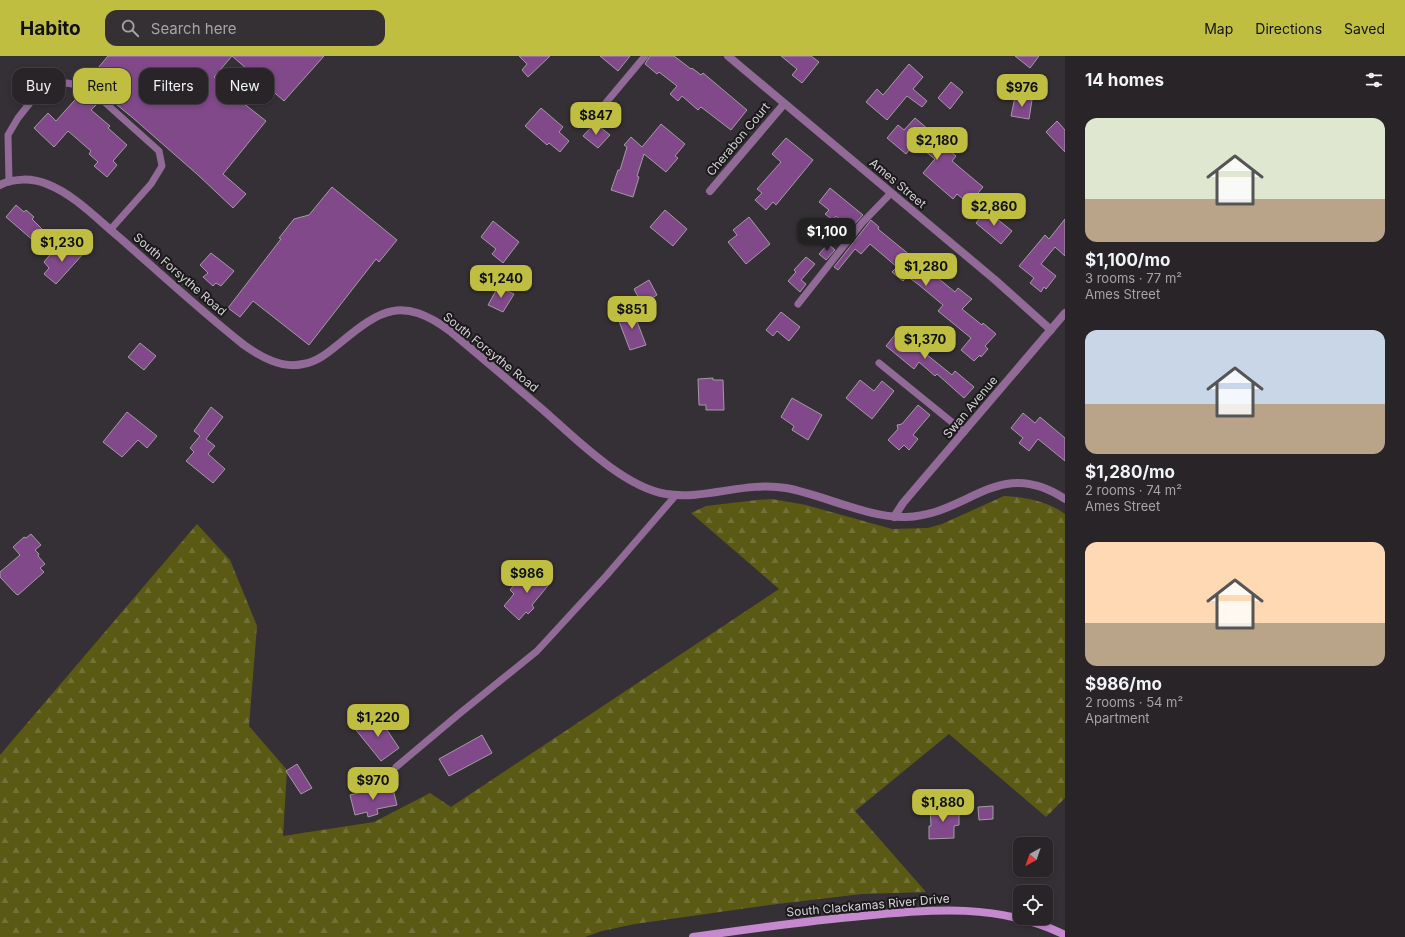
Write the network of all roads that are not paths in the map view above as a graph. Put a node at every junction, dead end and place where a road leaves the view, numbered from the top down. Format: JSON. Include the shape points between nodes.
{"nodes":[{"id":1,"x":645,"y":56,"type":"edge"},
{"id":2,"x":728,"y":56,"type":"edge"},
{"id":3,"x":784,"y":104,"type":"junction"},
{"id":4,"x":589,"y":123,"type":"dead end"},
{"id":5,"x":9,"y":182,"type":"junction"},
{"id":6,"x":0,"y":185,"type":"edge"},
{"id":7,"x":710,"y":191,"type":"dead end"},
{"id":8,"x":891,"y":193,"type":"junction"},
{"id":9,"x":110,"y":230,"type":"junction"},
{"id":10,"x":798,"y":304,"type":"dead end"},
{"id":11,"x":1065,"y":313,"type":"edge"},
{"id":12,"x":1051,"y":330,"type":"junction"},
{"id":13,"x":880,"y":363,"type":"dead end"},
{"id":14,"x":964,"y":432,"type":"junction"},
{"id":15,"x":676,"y":495,"type":"junction"},
{"id":16,"x":1065,"y":499,"type":"edge"},
{"id":17,"x":894,"y":517,"type":"junction"},
{"id":18,"x":396,"y":767,"type":"dead end"},
{"id":19,"x":1065,"y":935,"type":"edge"},
{"id":20,"x":693,"y":937,"type":"edge"}],
"edges":[{"from":1,"to":4,"type":"lane"},
{"from":2,"to":3,"type":"street","name":"Ames Street"},
{"from":3,"to":7,"type":"street","name":"Cherabon Court"},
{"from":3,"to":8,"type":"street","name":"Ames Street"},
{"from":5,"to":6,"type":"street","name":"South Forsythe Road"},
{"from":5,"to":9,"type":"street","name":"South Forsythe Road","via":[[31,180],[46,183],[80,204]]},
{"from":5,"to":9,"type":"lane","via":[[8,135],[41,89],[67,83],[91,90],[159,151],[162,166],[151,184]]},
{"from":8,"to":10,"type":"lane","via":[[862,223]]},
{"from":8,"to":12,"type":"street","name":"Ames Street"},
{"from":9,"to":15,"type":"street","name":"South Forsythe Road","via":[[236,339],[259,355],[275,362],[297,365],[315,361],[366,322],[385,313],[410,311],[425,316],[450,331],[619,473],[655,492]]},
{"from":11,"to":12,"type":"street","name":"Swan Avenue"},
{"from":12,"to":14,"type":"street","name":"Swan Avenue"},
{"from":13,"to":14,"type":"lane"},
{"from":14,"to":17,"type":"street","name":"Swan Avenue"},
{"from":15,"to":17,"type":"street","name":"South Forsythe Road","via":[[696,495],[746,487],[785,488]]},
{"from":15,"to":18,"type":"lane","via":[[548,641]]},
{"from":16,"to":17,"type":"street","name":"South Forsythe Road","via":[[1047,488],[1026,483],[1010,483],[996,486],[927,514]]},
{"from":19,"to":20,"type":"main road","name":"South Clackamas River Drive","via":[[1042,925],[1002,914],[953,910],[833,918]]}]}
